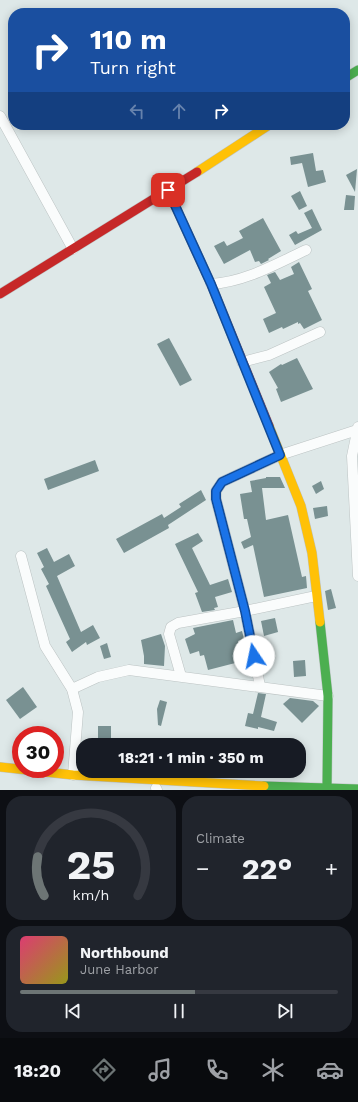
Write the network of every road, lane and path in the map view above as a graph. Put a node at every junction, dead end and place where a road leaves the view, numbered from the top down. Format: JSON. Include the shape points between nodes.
{"nodes":[{"id":1,"x":0,"y":116,"type":"edge"},
{"id":2,"x":261,"y":130,"type":"edge"},
{"id":3,"x":168,"y":190,"type":"junction"},
{"id":4,"x":73,"y":249,"type":"junction"},
{"id":5,"x":306,"y":250,"type":"dead end"},
{"id":6,"x":211,"y":284,"type":"junction"},
{"id":7,"x":0,"y":294,"type":"edge"},
{"id":8,"x":320,"y":332,"type":"dead end"},
{"id":9,"x":242,"y":362,"type":"junction"},
{"id":10,"x":358,"y":428,"type":"edge"},
{"id":11,"x":280,"y":455,"type":"junction"},
{"id":12,"x":21,"y":556,"type":"dead end"},
{"id":13,"x":358,"y":576,"type":"edge"},
{"id":14,"x":316,"y":596,"type":"junction"},
{"id":15,"x":245,"y":611,"type":"junction"},
{"id":16,"x":181,"y":676,"type":"junction"},
{"id":17,"x":260,"y":686,"type":"junction"},
{"id":18,"x":72,"y":689,"type":"junction"},
{"id":19,"x":328,"y":696,"type":"junction"},
{"id":20,"x":0,"y":767,"type":"edge"},
{"id":21,"x":0,"y":775,"type":"edge"},
{"id":22,"x":73,"y":775,"type":"junction"},
{"id":23,"x":327,"y":788,"type":"junction"},
{"id":24,"x":157,"y":789,"type":"edge"},
{"id":25,"x":358,"y":789,"type":"edge"},
{"id":26,"x":181,"y":790,"type":"edge"}],
"edges":[{"from":1,"to":4,"type":"street"},
{"from":2,"to":3,"type":"street"},
{"from":3,"to":4,"type":"street"},
{"from":3,"to":6,"type":"street"},
{"from":4,"to":7,"type":"street"},
{"from":5,"to":6,"type":"street","via":[[256,274],[226,283]]},
{"from":6,"to":9,"type":"street"},
{"from":8,"to":9,"type":"street","via":[[270,355]]},
{"from":9,"to":11,"type":"street"},
{"from":10,"to":11,"type":"street"},
{"from":10,"to":13,"type":"street","via":[[352,456]]},
{"from":11,"to":14,"type":"street","via":[[301,506],[312,554]]},
{"from":11,"to":15,"type":"street","via":[[222,482],[216,491]]},
{"from":12,"to":18,"type":"street","via":[[45,646]]},
{"from":14,"to":15,"type":"street"},
{"from":14,"to":19,"type":"street"},
{"from":15,"to":16,"type":"street","via":[[178,622],[171,627],[169,634]]},
{"from":15,"to":17,"type":"street"},
{"from":16,"to":17,"type":"street"},
{"from":16,"to":18,"type":"street","via":[[129,670],[98,677]]},
{"from":17,"to":19,"type":"street"},
{"from":18,"to":22,"type":"street","via":[[78,712]]},
{"from":19,"to":23,"type":"street"},
{"from":20,"to":22,"type":"street"},
{"from":21,"to":24,"type":"street"},
{"from":22,"to":23,"type":"street"},
{"from":23,"to":25,"type":"street"},
{"from":24,"to":26,"type":"street"}]}
